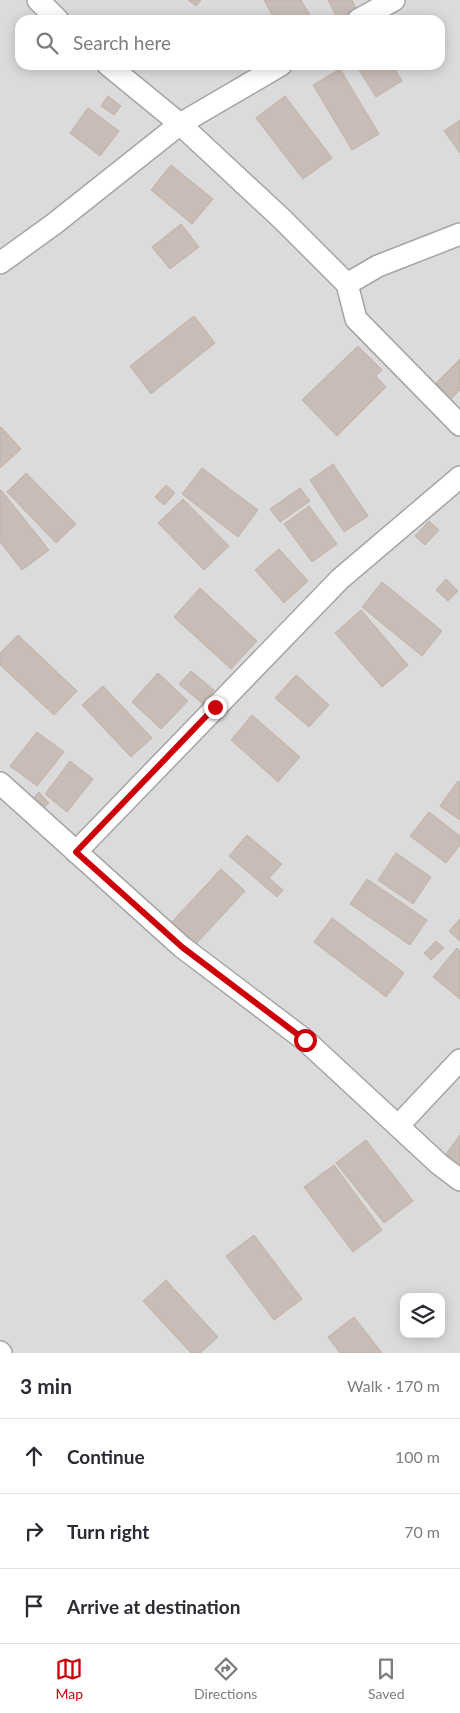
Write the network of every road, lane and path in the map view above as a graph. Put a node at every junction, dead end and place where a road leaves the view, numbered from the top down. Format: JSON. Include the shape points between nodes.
{"nodes":[{"id":1,"x":38,"y":0,"type":"edge"},
{"id":2,"x":394,"y":0,"type":"edge"},
{"id":3,"x":53,"y":15,"type":"edge"},
{"id":4,"x":367,"y":15,"type":"edge"},
{"id":5,"x":114,"y":70,"type":"edge"},
{"id":6,"x":272,"y":70,"type":"edge"},
{"id":7,"x":180,"y":124,"type":"junction"},
{"id":8,"x":460,"y":234,"type":"edge"},
{"id":9,"x":0,"y":263,"type":"edge"},
{"id":10,"x":347,"y":284,"type":"junction"},
{"id":11,"x":460,"y":425,"type":"edge"},
{"id":12,"x":460,"y":477,"type":"edge"},
{"id":13,"x":0,"y":783,"type":"edge"},
{"id":14,"x":76,"y":852,"type":"junction"},
{"id":15,"x":460,"y":1060,"type":"edge"},
{"id":16,"x":398,"y":1126,"type":"junction"},
{"id":17,"x":460,"y":1180,"type":"edge"}],
"edges":[{"from":1,"to":3,"type":"street"},
{"from":2,"to":4,"type":"street"},
{"from":5,"to":7,"type":"street"},
{"from":6,"to":7,"type":"street"},
{"from":7,"to":9,"type":"street"},
{"from":7,"to":10,"type":"street"},
{"from":8,"to":10,"type":"street","via":[[378,266]]},
{"from":10,"to":11,"type":"street","via":[[356,319]]},
{"from":12,"to":14,"type":"street","via":[[340,579]]},
{"from":13,"to":14,"type":"street"},
{"from":14,"to":16,"type":"street","via":[[182,947],[305,1040]]},
{"from":15,"to":16,"type":"street"},
{"from":16,"to":17,"type":"street"}]}
